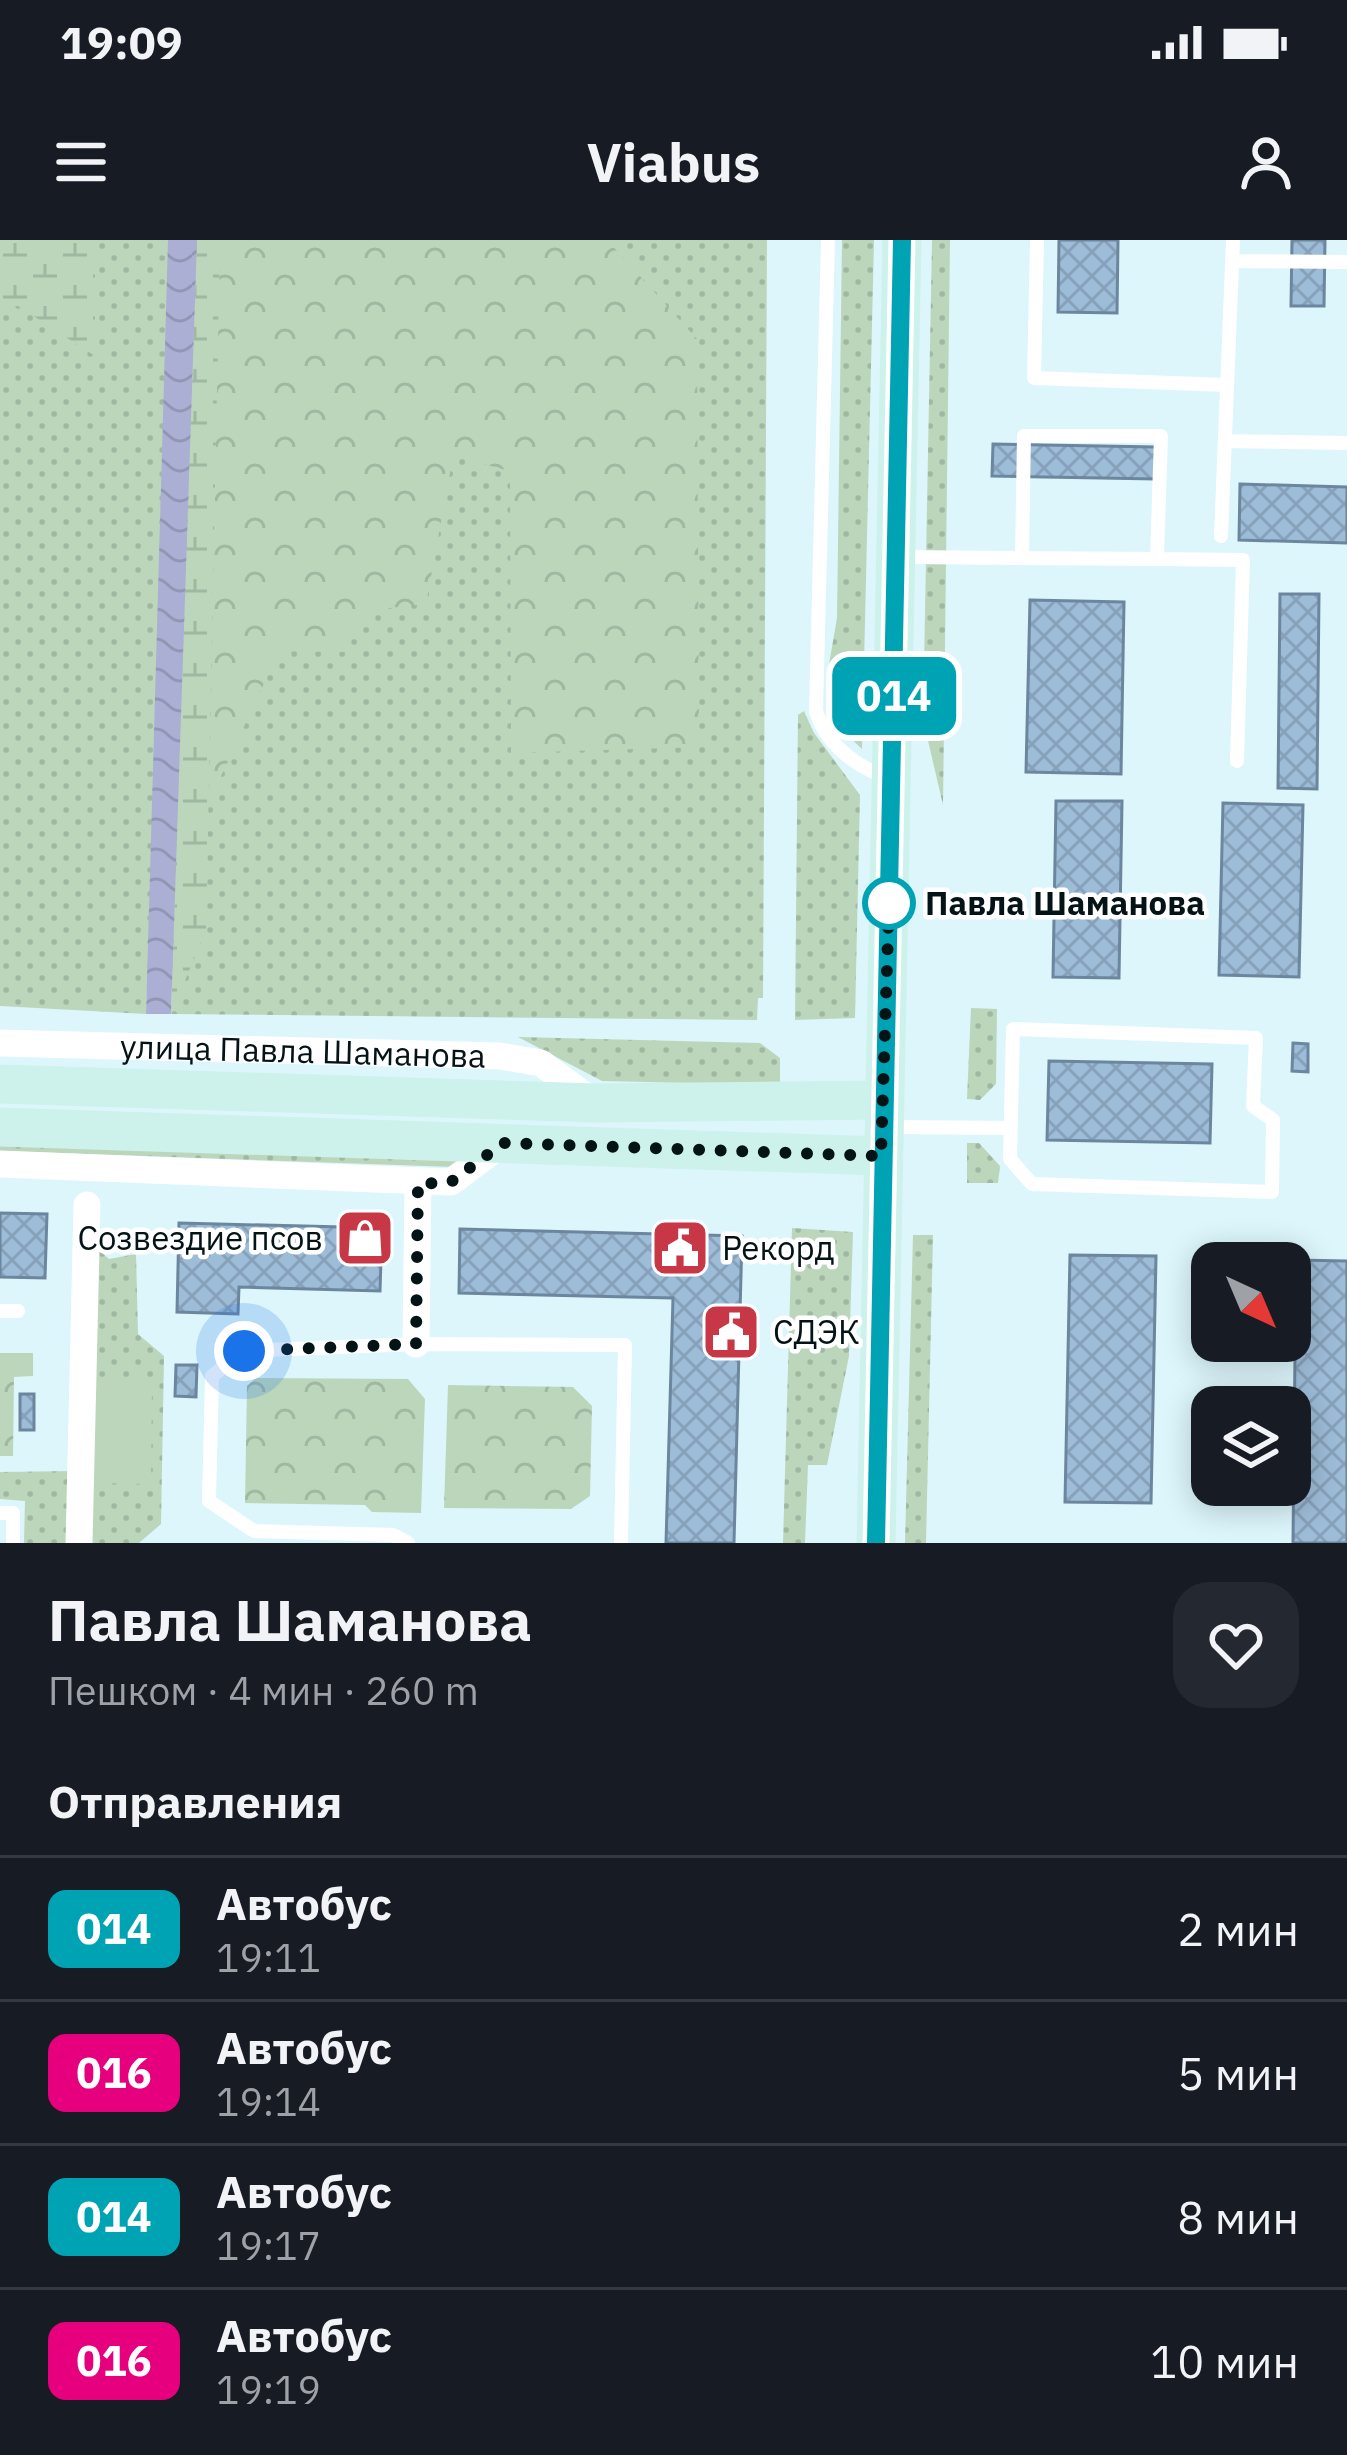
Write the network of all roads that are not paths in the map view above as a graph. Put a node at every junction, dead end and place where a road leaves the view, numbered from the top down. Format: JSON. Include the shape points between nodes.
{"nodes":[{"id":1,"x":828,"y":240,"type":"edge"},
{"id":2,"x":902,"y":240,"type":"edge"},
{"id":3,"x":1037,"y":240,"type":"edge"},
{"id":4,"x":1233,"y":240,"type":"edge"},
{"id":5,"x":1233,"y":261,"type":"junction"},
{"id":6,"x":1347,"y":262,"type":"edge"},
{"id":7,"x":1227,"y":385,"type":"junction"},
{"id":8,"x":1225,"y":441,"type":"junction"},
{"id":9,"x":1347,"y":443,"type":"edge"},
{"id":10,"x":1221,"y":536,"type":"dead end"},
{"id":11,"x":897,"y":557,"type":"junction"},
{"id":12,"x":1022,"y":558,"type":"junction"},
{"id":13,"x":1157,"y":559,"type":"junction"},
{"id":14,"x":1237,"y":761,"type":"dead end"},
{"id":15,"x":892,"y":779,"type":"junction"},
{"id":16,"x":0,"y":1043,"type":"edge"},
{"id":17,"x":0,"y":1084,"type":"edge"},
{"id":18,"x":595,"y":1103,"type":"junction"},
{"id":19,"x":0,"y":1127,"type":"edge"},
{"id":20,"x":882,"y":1128,"type":"junction"},
{"id":21,"x":1010,"y":1129,"type":"junction"},
{"id":22,"x":503,"y":1143,"type":"junction"},
{"id":23,"x":0,"y":1164,"type":"edge"},
{"id":24,"x":418,"y":1184,"type":"junction"},
{"id":25,"x":86,"y":1205,"type":"dead end"},
{"id":26,"x":0,"y":1311,"type":"edge"},
{"id":27,"x":18,"y":1311,"type":"dead end"},
{"id":28,"x":416,"y":1344,"type":"junction"},
{"id":29,"x":0,"y":1513,"type":"edge"},
{"id":30,"x":13,"y":1543,"type":"edge"},
{"id":31,"x":79,"y":1543,"type":"edge"},
{"id":32,"x":408,"y":1543,"type":"edge"},
{"id":33,"x":621,"y":1543,"type":"edge"},
{"id":34,"x":876,"y":1543,"type":"edge"}],
"edges":[{"from":1,"to":15,"type":"lane","via":[[816,710],[821,729],[860,767]]},
{"from":2,"to":11,"type":"street"},
{"from":3,"to":7,"type":"lane","via":[[1034,378]]},
{"from":4,"to":5,"type":"lane"},
{"from":5,"to":6,"type":"lane"},
{"from":5,"to":7,"type":"lane"},
{"from":7,"to":8,"type":"lane"},
{"from":8,"to":9,"type":"lane"},
{"from":8,"to":10,"type":"lane"},
{"from":11,"to":12,"type":"lane"},
{"from":11,"to":15,"type":"street"},
{"from":12,"to":13,"type":"lane"},
{"from":12,"to":13,"type":"lane","via":[[1024,436],[1161,436]]},
{"from":13,"to":14,"type":"lane","via":[[1243,560]]},
{"from":15,"to":20,"type":"street"},
{"from":16,"to":18,"type":"street","name":"улица Павла Шаманова","via":[[500,1056],[541,1063]]},
{"from":17,"to":18,"type":"street","name":"улица Павла Шаманова"},
{"from":18,"to":20,"type":"street","name":"улица Павла Шаманова"},
{"from":19,"to":22,"type":"street"},
{"from":20,"to":21,"type":"lane"},
{"from":20,"to":22,"type":"street"},
{"from":20,"to":34,"type":"street"},
{"from":21,"to":21,"type":"lane","via":[[1013,1029],[1256,1038],[1253,1106],[1274,1120],[1272,1192],[1032,1184],[1010,1159]]},
{"from":22,"to":24,"type":"street","via":[[451,1182]]},
{"from":23,"to":24,"type":"street"},
{"from":24,"to":28,"type":"street"},
{"from":25,"to":31,"type":"street"},
{"from":26,"to":27,"type":"lane"},
{"from":28,"to":32,"type":"lane","via":[[244,1351],[212,1376],[209,1501],[254,1531],[393,1534]]},
{"from":28,"to":33,"type":"lane","via":[[625,1345]]},
{"from":29,"to":30,"type":"lane","via":[[13,1513]]}]}
